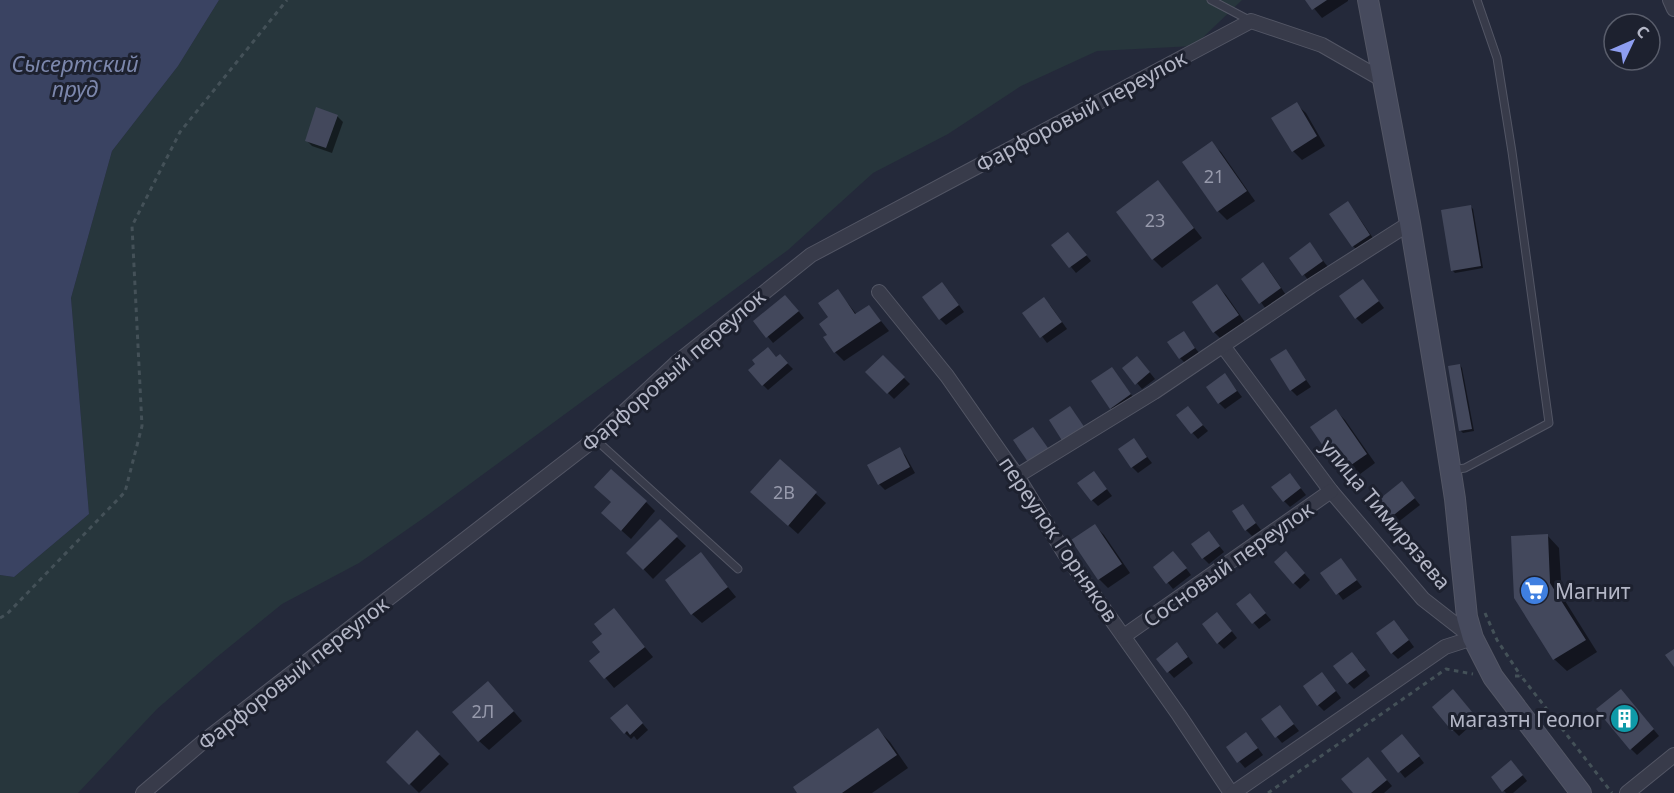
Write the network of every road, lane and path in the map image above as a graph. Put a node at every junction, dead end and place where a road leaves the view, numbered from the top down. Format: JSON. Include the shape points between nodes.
{"nodes":[{"id":1,"x":287,"y":0,"type":"edge"},
{"id":2,"x":1211,"y":0,"type":"edge"},
{"id":3,"x":1368,"y":0,"type":"edge"},
{"id":4,"x":1477,"y":0,"type":"edge"},
{"id":5,"x":1670,"y":0,"type":"edge"},
{"id":6,"x":1674,"y":9,"type":"edge"},
{"id":7,"x":1251,"y":21,"type":"junction"},
{"id":8,"x":1383,"y":80,"type":"junction"},
{"id":9,"x":1410,"y":223,"type":"junction"},
{"id":10,"x":879,"y":292,"type":"dead end"},
{"id":11,"x":1223,"y":346,"type":"junction"},
{"id":12,"x":595,"y":439,"type":"junction"},
{"id":13,"x":1451,"y":471,"type":"junction"},
{"id":14,"x":1017,"y":476,"type":"junction"},
{"id":15,"x":1331,"y":491,"type":"junction"},
{"id":16,"x":738,"y":569,"type":"dead end"},
{"id":17,"x":1484,"y":610,"type":"dead end"},
{"id":18,"x":0,"y":618,"type":"edge"},
{"id":19,"x":1125,"y":636,"type":"junction"},
{"id":20,"x":1473,"y":638,"type":"junction"},
{"id":21,"x":1521,"y":676,"type":"junction"},
{"id":22,"x":1493,"y":677,"type":"junction"},
{"id":23,"x":1674,"y":755,"type":"edge"},
{"id":24,"x":1239,"y":791,"type":"edge"},
{"id":25,"x":143,"y":793,"type":"edge"},
{"id":26,"x":1268,"y":793,"type":"edge"},
{"id":27,"x":1581,"y":793,"type":"edge"},
{"id":28,"x":1612,"y":793,"type":"edge"},
{"id":29,"x":1627,"y":793,"type":"edge"}],
"edges":[{"from":1,"to":18,"type":"path","via":[[180,132],[132,226],[142,426],[125,492]]},
{"from":2,"to":7,"type":"lane"},
{"from":3,"to":8,"type":"street"},
{"from":4,"to":13,"type":"lane","via":[[1497,58],[1549,423],[1465,468]]},
{"from":5,"to":6,"type":"street"},
{"from":7,"to":8,"type":"street","via":[[1322,45]]},
{"from":7,"to":12,"type":"street","name":"Фарфоровый переулок","via":[[811,255],[675,364]]},
{"from":8,"to":9,"type":"street"},
{"from":9,"to":11,"type":"street"},
{"from":9,"to":13,"type":"street"},
{"from":10,"to":14,"type":"street","name":"переулок Горняков","via":[[947,376]]},
{"from":11,"to":14,"type":"street"},
{"from":11,"to":15,"type":"street","name":"улица Тимирязева"},
{"from":12,"to":16,"type":"lane"},
{"from":12,"to":25,"type":"street","name":"Фарфоровый переулок","via":[[204,741]]},
{"from":13,"to":20,"type":"street","via":[[1467,617]]},
{"from":14,"to":19,"type":"street","name":"переулок Горняков","via":[[1065,554]]},
{"from":15,"to":19,"type":"street","name":"Сосновый переулок"},
{"from":15,"to":20,"type":"street","name":"улица Тимирязева","via":[[1423,599]]},
{"from":17,"to":21,"type":"path","via":[[1497,640]]},
{"from":19,"to":24,"type":"street","name":"переулок Горняков"},
{"from":20,"to":22,"type":"street","name":"улица Тимирязева"},
{"from":20,"to":24,"type":"street","via":[[1445,647]]},
{"from":21,"to":22,"type":"path"},
{"from":21,"to":28,"type":"path"},
{"from":22,"to":26,"type":"path","via":[[1446,669]]},
{"from":22,"to":27,"type":"street","name":"улица Тимирязева"},
{"from":23,"to":29,"type":"street"}]}
